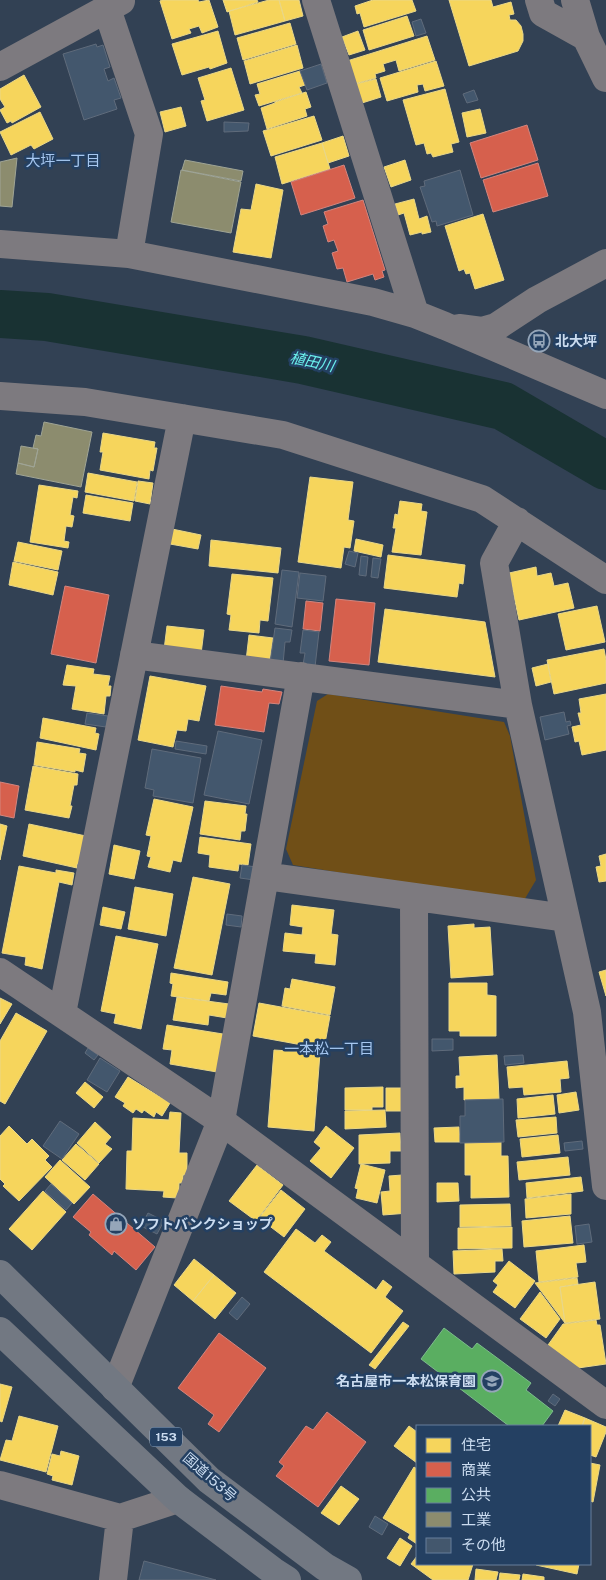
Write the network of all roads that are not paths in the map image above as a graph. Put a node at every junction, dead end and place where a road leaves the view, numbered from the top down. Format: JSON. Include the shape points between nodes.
{"nodes":[{"id":1,"x":316,"y":0,"type":"edge"},
{"id":2,"x":539,"y":0,"type":"edge"},
{"id":3,"x":575,"y":0,"type":"edge"},
{"id":4,"x":115,"y":4,"type":"edge"},
{"id":5,"x":586,"y":37,"type":"junction"},
{"id":6,"x":0,"y":67,"type":"edge"},
{"id":7,"x":606,"y":78,"type":"edge"},
{"id":8,"x":0,"y":244,"type":"edge"},
{"id":9,"x":129,"y":254,"type":"junction"},
{"id":10,"x":606,"y":263,"type":"edge"},
{"id":11,"x":415,"y":314,"type":"junction"},
{"id":12,"x":445,"y":326,"type":"junction"},
{"id":13,"x":606,"y":395,"type":"edge"},
{"id":14,"x":2,"y":403,"type":"edge"},
{"id":15,"x":182,"y":418,"type":"junction"},
{"id":16,"x":517,"y":521,"type":"junction"},
{"id":17,"x":606,"y":580,"type":"edge"},
{"id":18,"x":134,"y":655,"type":"junction"},
{"id":19,"x":300,"y":676,"type":"junction"},
{"id":20,"x":518,"y":705,"type":"junction"},
{"id":21,"x":265,"y":876,"type":"junction"},
{"id":22,"x":414,"y":897,"type":"junction"},
{"id":23,"x":566,"y":918,"type":"junction"},
{"id":24,"x":0,"y":972,"type":"edge"},
{"id":25,"x":596,"y":1009,"type":"edge"},
{"id":26,"x":62,"y":1013,"type":"junction"},
{"id":27,"x":221,"y":1121,"type":"junction"},
{"id":28,"x":606,"y":1186,"type":"edge"},
{"id":29,"x":415,"y":1264,"type":"junction"},
{"id":30,"x":0,"y":1274,"type":"edge"},
{"id":31,"x":0,"y":1331,"type":"edge"},
{"id":32,"x":115,"y":1388,"type":"junction"},
{"id":33,"x":606,"y":1405,"type":"edge"},
{"id":34,"x":0,"y":1486,"type":"edge"},
{"id":35,"x":178,"y":1499,"type":"junction"},
{"id":36,"x":120,"y":1518,"type":"junction"},
{"id":37,"x":113,"y":1580,"type":"edge"},
{"id":38,"x":287,"y":1580,"type":"edge"},
{"id":39,"x":348,"y":1580,"type":"edge"}],
"edges":[{"from":1,"to":11,"type":"street"},
{"from":2,"to":5,"type":"street","via":[[543,13]]},
{"from":3,"to":5,"type":"street"},
{"from":4,"to":6,"type":"street"},
{"from":4,"to":9,"type":"street","via":[[149,134]]},
{"from":5,"to":7,"type":"street"},
{"from":8,"to":9,"type":"street"},
{"from":9,"to":11,"type":"street","via":[[374,302]]},
{"from":10,"to":12,"type":"street","via":[[496,326],[482,331]]},
{"from":11,"to":12,"type":"street"},
{"from":12,"to":13,"type":"street"},
{"from":14,"to":15,"type":"street","via":[[85,402]]},
{"from":15,"to":16,"type":"street","via":[[283,435],[482,499]]},
{"from":15,"to":18,"type":"street"},
{"from":16,"to":17,"type":"street"},
{"from":16,"to":20,"type":"street","via":[[494,563]]},
{"from":18,"to":19,"type":"street"},
{"from":18,"to":26,"type":"street"},
{"from":19,"to":20,"type":"street"},
{"from":19,"to":21,"type":"street"},
{"from":20,"to":23,"type":"street"},
{"from":21,"to":22,"type":"street"},
{"from":21,"to":27,"type":"street"},
{"from":22,"to":23,"type":"street"},
{"from":22,"to":29,"type":"street"},
{"from":23,"to":25,"type":"street"},
{"from":24,"to":26,"type":"street"},
{"from":25,"to":28,"type":"street"},
{"from":26,"to":27,"type":"street"},
{"from":27,"to":29,"type":"street"},
{"from":27,"to":32,"type":"street"},
{"from":29,"to":33,"type":"street"},
{"from":30,"to":32,"type":"highway","name":"国道153号","number":"153"},
{"from":31,"to":35,"type":"highway","number":"153"},
{"from":32,"to":39,"type":"highway","name":"国道153号","number":"153","via":[[209,1480],[325,1567]]},
{"from":34,"to":36,"type":"street"},
{"from":35,"to":36,"type":"street"},
{"from":35,"to":38,"type":"highway","number":"153"},
{"from":36,"to":37,"type":"street"}]}
